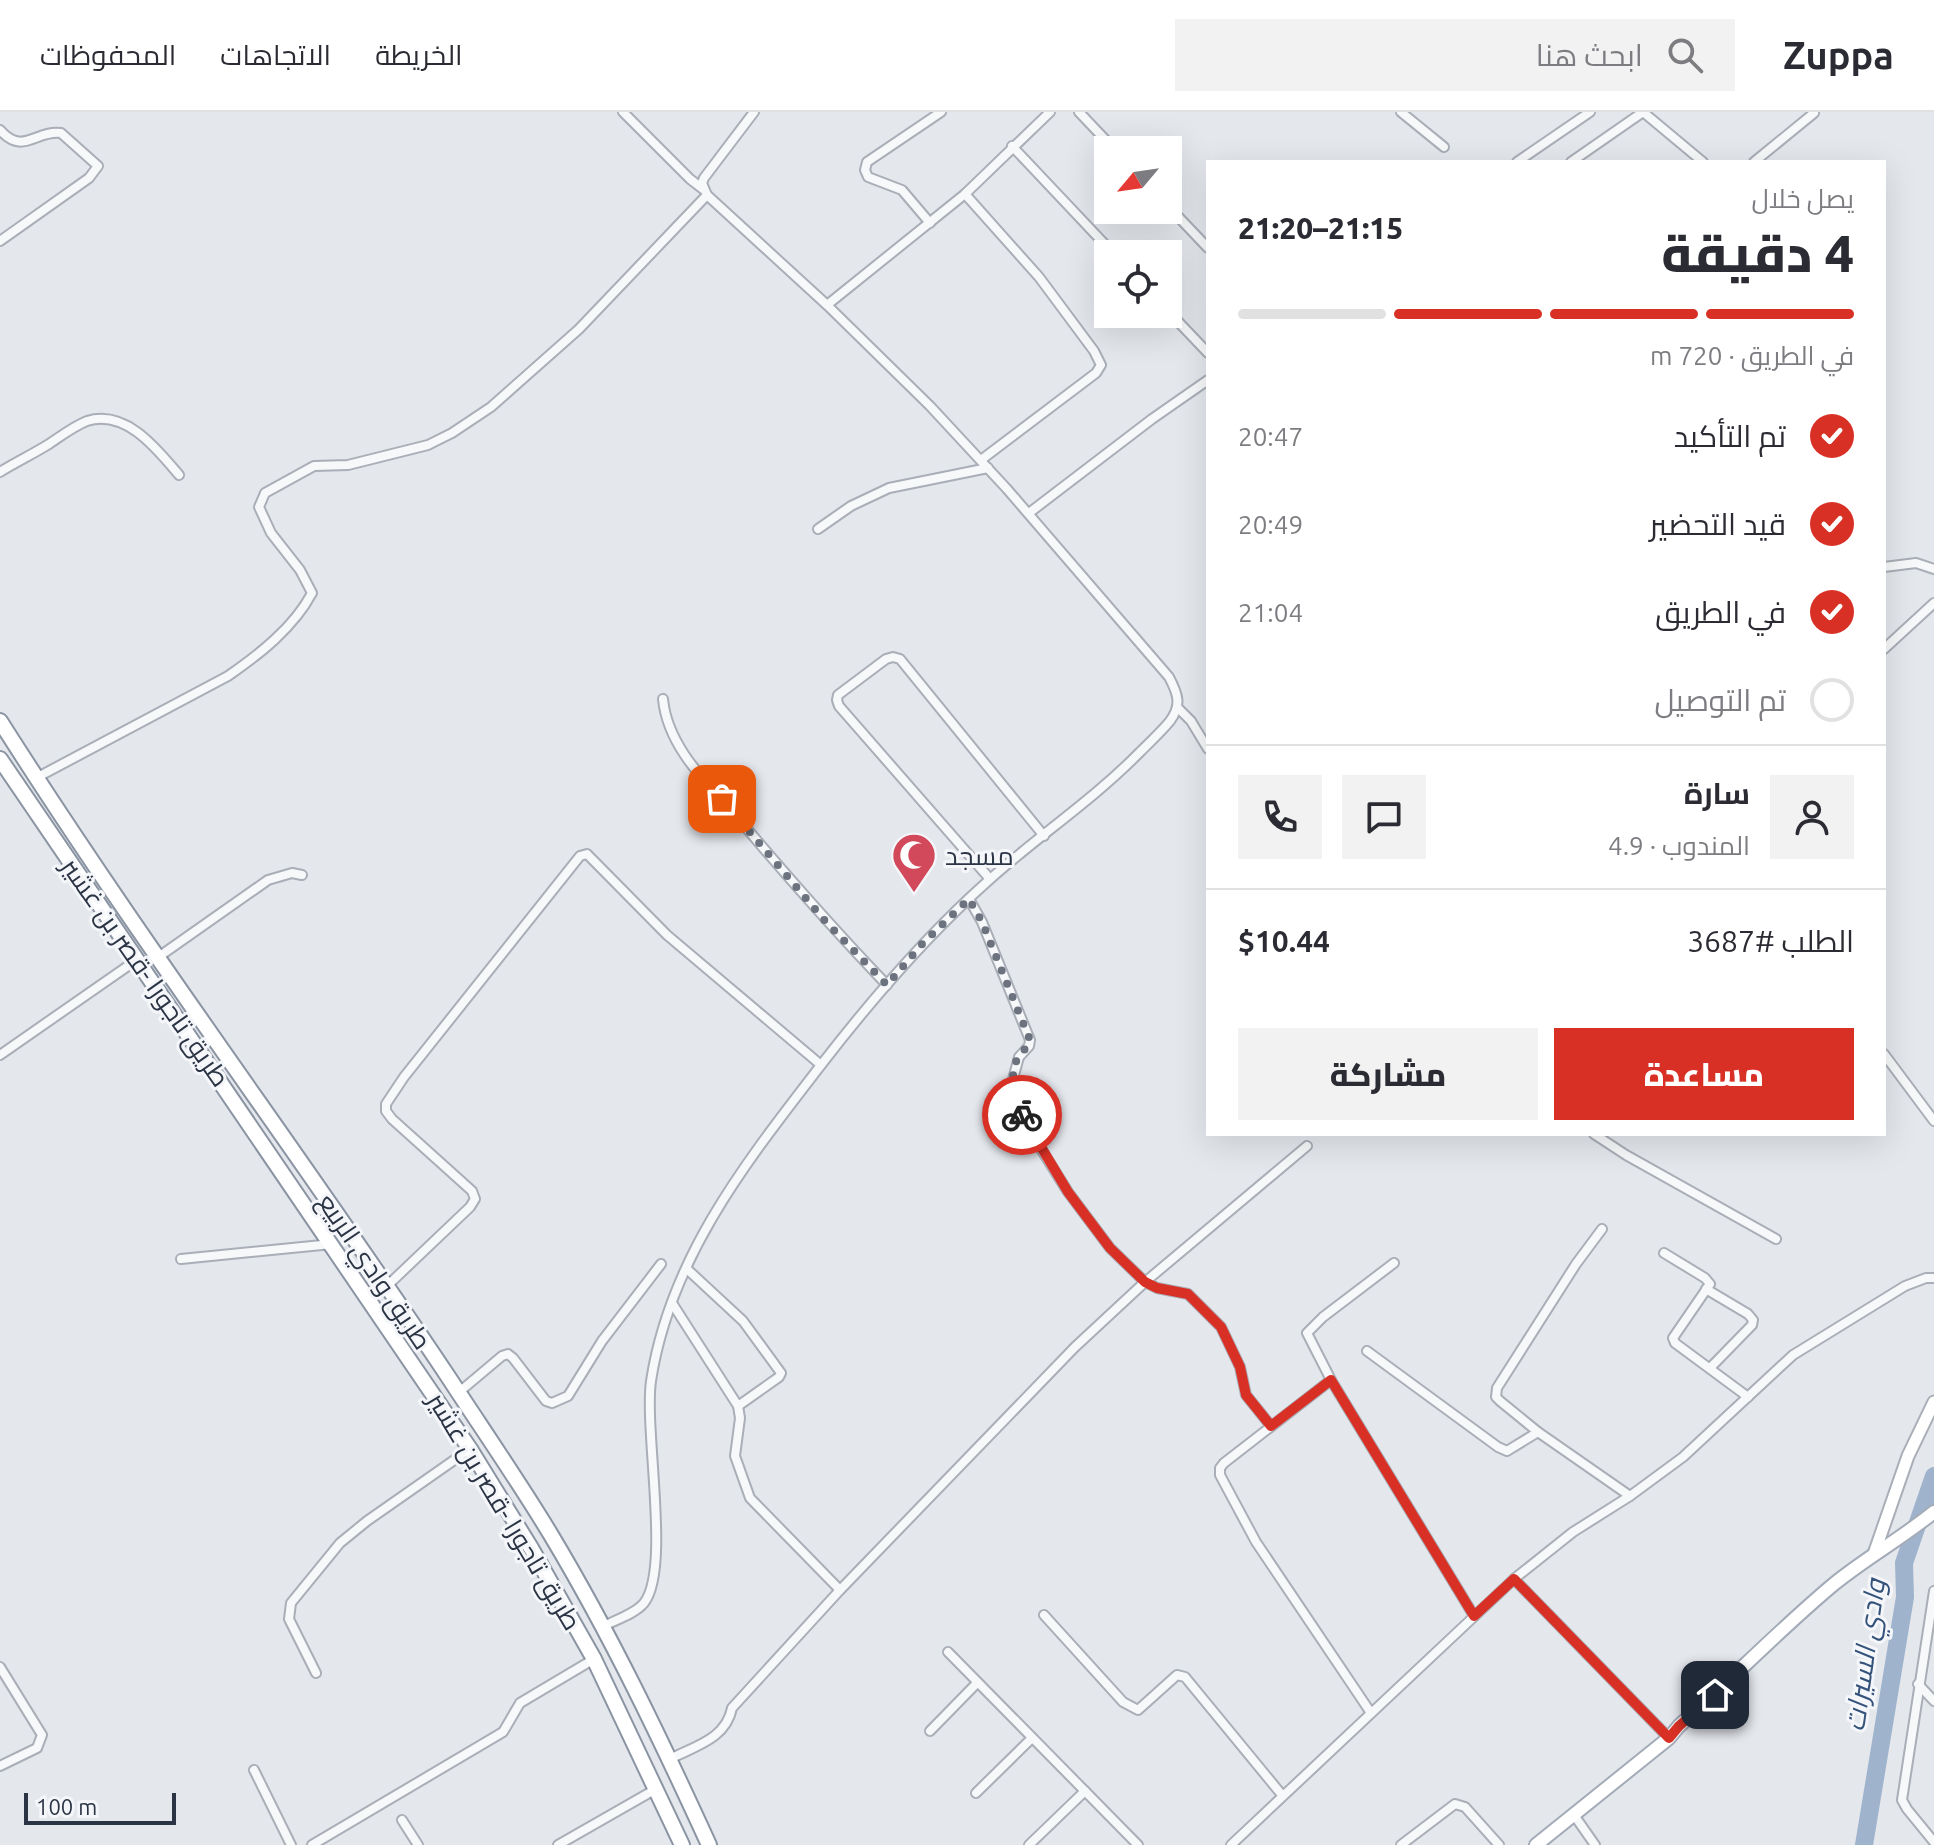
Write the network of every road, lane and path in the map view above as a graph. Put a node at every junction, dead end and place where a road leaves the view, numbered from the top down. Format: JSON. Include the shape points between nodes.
{"nodes":[{"id":1,"x":623,"y":112,"type":"edge"},
{"id":2,"x":754,"y":112,"type":"edge"},
{"id":3,"x":941,"y":112,"type":"edge"},
{"id":4,"x":1050,"y":112,"type":"edge"},
{"id":5,"x":1079,"y":112,"type":"edge"},
{"id":6,"x":1401,"y":112,"type":"edge"},
{"id":7,"x":1590,"y":112,"type":"edge"},
{"id":8,"x":1643,"y":112,"type":"edge"},
{"id":9,"x":1814,"y":113,"type":"edge"},
{"id":10,"x":0,"y":130,"type":"edge"},
{"id":11,"x":1102,"y":136,"type":"edge"},
{"id":12,"x":1012,"y":146,"type":"junction"},
{"id":13,"x":1444,"y":147,"type":"dead end"},
{"id":14,"x":1520,"y":160,"type":"edge"},
{"id":15,"x":1574,"y":160,"type":"edge"},
{"id":16,"x":1701,"y":160,"type":"edge"},
{"id":17,"x":1756,"y":160,"type":"edge"},
{"id":18,"x":705,"y":192,"type":"junction"},
{"id":19,"x":965,"y":194,"type":"junction"},
{"id":20,"x":1182,"y":221,"type":"edge"},
{"id":21,"x":930,"y":223,"type":"junction"},
{"id":22,"x":1101,"y":240,"type":"edge"},
{"id":23,"x":0,"y":241,"type":"edge"},
{"id":24,"x":1206,"y":246,"type":"edge"},
{"id":25,"x":827,"y":305,"type":"junction"},
{"id":26,"x":1182,"y":326,"type":"edge"},
{"id":27,"x":1206,"y":351,"type":"edge"},
{"id":28,"x":1206,"y":381,"type":"edge"},
{"id":29,"x":981,"y":460,"type":"junction"},
{"id":30,"x":988,"y":468,"type":"junction"},
{"id":31,"x":0,"y":472,"type":"edge"},
{"id":32,"x":179,"y":475,"type":"dead end"},
{"id":33,"x":1029,"y":513,"type":"junction"},
{"id":34,"x":818,"y":529,"type":"dead end"},
{"id":35,"x":1886,"y":567,"type":"edge"},
{"id":36,"x":1934,"y":569,"type":"edge"},
{"id":37,"x":1934,"y":603,"type":"edge"},
{"id":38,"x":1886,"y":647,"type":"edge"},
{"id":39,"x":663,"y":699,"type":"dead end"},
{"id":40,"x":1178,"y":708,"type":"junction"},
{"id":41,"x":0,"y":721,"type":"edge"},
{"id":42,"x":1206,"y":746,"type":"edge"},
{"id":43,"x":0,"y":759,"type":"edge"},
{"id":44,"x":36,"y":778,"type":"junction"},
{"id":45,"x":1044,"y":836,"type":"junction"},
{"id":46,"x":302,"y":875,"type":"dead end"},
{"id":47,"x":990,"y":879,"type":"junction"},
{"id":48,"x":969,"y":899,"type":"junction"},
{"id":49,"x":157,"y":958,"type":"junction"},
{"id":50,"x":138,"y":959,"type":"junction"},
{"id":51,"x":887,"y":985,"type":"junction"},
{"id":52,"x":0,"y":1055,"type":"edge"},
{"id":53,"x":1886,"y":1057,"type":"edge"},
{"id":54,"x":821,"y":1065,"type":"junction"},
{"id":55,"x":1934,"y":1121,"type":"edge"},
{"id":56,"x":1597,"y":1136,"type":"edge"},
{"id":57,"x":1307,"y":1146,"type":"dead end"},
{"id":58,"x":1602,"y":1229,"type":"dead end"},
{"id":59,"x":1776,"y":1239,"type":"dead end"},
{"id":60,"x":332,"y":1244,"type":"junction"},
{"id":61,"x":1664,"y":1253,"type":"dead end"},
{"id":62,"x":181,"y":1259,"type":"dead end"},
{"id":63,"x":1394,"y":1263,"type":"dead end"},
{"id":64,"x":661,"y":1264,"type":"dead end"},
{"id":65,"x":687,"y":1269,"type":"junction"},
{"id":66,"x":1934,"y":1278,"type":"edge"},
{"id":67,"x":1145,"y":1282,"type":"junction"},
{"id":68,"x":387,"y":1286,"type":"junction"},
{"id":69,"x":1706,"y":1289,"type":"junction"},
{"id":70,"x":672,"y":1303,"type":"junction"},
{"id":71,"x":1367,"y":1351,"type":"dead end"},
{"id":72,"x":1710,"y":1368,"type":"junction"},
{"id":73,"x":1331,"y":1380,"type":"junction"},
{"id":74,"x":458,"y":1393,"type":"junction"},
{"id":75,"x":1748,"y":1397,"type":"junction"},
{"id":76,"x":1934,"y":1402,"type":"edge"},
{"id":77,"x":738,"y":1406,"type":"junction"},
{"id":78,"x":1271,"y":1426,"type":"junction"},
{"id":79,"x":1538,"y":1432,"type":"junction"},
{"id":80,"x":470,"y":1449,"type":"junction"},
{"id":81,"x":1630,"y":1496,"type":"junction"},
{"id":82,"x":1934,"y":1512,"type":"edge"},
{"id":83,"x":1874,"y":1554,"type":"junction"},
{"id":84,"x":1514,"y":1579,"type":"junction"},
{"id":85,"x":840,"y":1590,"type":"junction"},
{"id":86,"x":1934,"y":1591,"type":"edge"},
{"id":87,"x":1044,"y":1615,"type":"dead end"},
{"id":88,"x":1474,"y":1616,"type":"junction"},
{"id":89,"x":602,"y":1627,"type":"junction"},
{"id":90,"x":948,"y":1652,"type":"dead end"},
{"id":91,"x":594,"y":1659,"type":"junction"},
{"id":92,"x":0,"y":1667,"type":"edge"},
{"id":93,"x":316,"y":1673,"type":"dead end"},
{"id":94,"x":977,"y":1683,"type":"junction"},
{"id":95,"x":1918,"y":1684,"type":"junction"},
{"id":96,"x":1934,"y":1701,"type":"edge"},
{"id":97,"x":1371,"y":1713,"type":"junction"},
{"id":98,"x":930,"y":1731,"type":"dead end"},
{"id":99,"x":1032,"y":1738,"type":"junction"},
{"id":100,"x":1669,"y":1738,"type":"junction"},
{"id":101,"x":670,"y":1759,"type":"junction"},
{"id":102,"x":0,"y":1766,"type":"edge"},
{"id":103,"x":254,"y":1770,"type":"dead end"},
{"id":104,"x":656,"y":1789,"type":"junction"},
{"id":105,"x":1085,"y":1791,"type":"junction"},
{"id":106,"x":976,"y":1793,"type":"dead end"},
{"id":107,"x":1282,"y":1795,"type":"junction"},
{"id":108,"x":1574,"y":1815,"type":"junction"},
{"id":109,"x":402,"y":1820,"type":"dead end"},
{"id":110,"x":1934,"y":1842,"type":"edge"},
{"id":111,"x":291,"y":1845,"type":"edge"},
{"id":112,"x":312,"y":1845,"type":"edge"},
{"id":113,"x":418,"y":1845,"type":"edge"},
{"id":114,"x":558,"y":1845,"type":"edge"},
{"id":115,"x":682,"y":1845,"type":"edge"},
{"id":116,"x":709,"y":1845,"type":"edge"},
{"id":117,"x":1029,"y":1845,"type":"edge"},
{"id":118,"x":1138,"y":1845,"type":"edge"},
{"id":119,"x":1231,"y":1845,"type":"edge"},
{"id":120,"x":1401,"y":1845,"type":"edge"},
{"id":121,"x":1499,"y":1845,"type":"edge"},
{"id":122,"x":1536,"y":1845,"type":"edge"},
{"id":123,"x":1595,"y":1845,"type":"edge"}],
"edges":[{"from":1,"to":18,"type":"street"},
{"from":2,"to":18,"type":"street","via":[[704,178]]},
{"from":3,"to":21,"type":"street","via":[[867,162],[865,170],[873,180],[902,190]]},
{"from":4,"to":12,"type":"street"},
{"from":5,"to":11,"type":"street"},
{"from":6,"to":13,"type":"street"},
{"from":7,"to":14,"type":"street"},
{"from":8,"to":15,"type":"street"},
{"from":8,"to":16,"type":"street"},
{"from":9,"to":17,"type":"street"},
{"from":10,"to":23,"type":"street","via":[[18,143],[61,133],[98,166],[89,178]]},
{"from":12,"to":19,"type":"street"},
{"from":12,"to":22,"type":"street"},
{"from":18,"to":25,"type":"street"},
{"from":18,"to":44,"type":"street","via":[[579,329],[465,425],[428,445],[348,465],[314,466],[265,493],[259,507],[271,533],[312,593],[296,617],[254,659],[228,676]]},
{"from":19,"to":21,"type":"street"},
{"from":19,"to":29,"type":"street","via":[[1039,277],[1101,365]]},
{"from":20,"to":24,"type":"street"},
{"from":21,"to":25,"type":"street"},
{"from":25,"to":29,"type":"street"},
{"from":26,"to":27,"type":"street"},
{"from":28,"to":33,"type":"street"},
{"from":29,"to":30,"type":"street"},
{"from":30,"to":33,"type":"street"},
{"from":30,"to":34,"type":"street","via":[[889,488]]},
{"from":31,"to":32,"type":"street","via":[[97,419],[123,423]]},
{"from":33,"to":40,"type":"street","via":[[1169,677]]},
{"from":35,"to":36,"type":"street","via":[[1916,563]]},
{"from":37,"to":38,"type":"street"},
{"from":39,"to":51,"type":"street","via":[[671,731],[699,776]]},
{"from":40,"to":42,"type":"street"},
{"from":40,"to":45,"type":"street","via":[[1107,786]]},
{"from":41,"to":44,"type":"highway","name":"طريق وادي الربيع"},
{"from":43,"to":50,"type":"highway","name":"طريق تاجورا -قصر بن غشير"},
{"from":44,"to":49,"type":"highway","name":"طريق وادي الربيع"},
{"from":45,"to":47,"type":"street"},
{"from":45,"to":47,"type":"street","via":[[900,659],[886,659],[838,695],[839,706]]},
{"from":46,"to":49,"type":"street","via":[[268,880]]},
{"from":47,"to":48,"type":"street"},
{"from":48,"to":51,"type":"street"},
{"from":48,"to":67,"type":"street","via":[[1030,1040],[1013,1079],[1026,1125],[1091,1225]]},
{"from":49,"to":68,"type":"highway","name":"طريق وادي الربيع"},
{"from":50,"to":52,"type":"street"},
{"from":50,"to":60,"type":"highway","name":"طريق تاجورا -قصر بن غشير"},
{"from":51,"to":54,"type":"street"},
{"from":53,"to":55,"type":"street"},
{"from":54,"to":65,"type":"street","via":[[730,1185]]},
{"from":54,"to":68,"type":"street","via":[[667,935],[587,854],[580,856],[386,1104],[392,1119],[475,1199]]},
{"from":56,"to":59,"type":"street"},
{"from":57,"to":67,"type":"street"},
{"from":58,"to":79,"type":"street","via":[[1497,1388],[1496,1397]]},
{"from":60,"to":62,"type":"street"},
{"from":60,"to":80,"type":"highway","name":"طريق تاجورا -قصر بن غشير"},
{"from":61,"to":69,"type":"street","via":[[1705,1278],[1710,1284]]},
{"from":63,"to":73,"type":"street","via":[[1307,1333]]},
{"from":64,"to":74,"type":"street","via":[[568,1396],[546,1401],[508,1354]]},
{"from":65,"to":70,"type":"street"},
{"from":65,"to":77,"type":"street","via":[[743,1321],[781,1373]]},
{"from":66,"to":75,"type":"street","via":[[1905,1286],[1793,1355]]},
{"from":67,"to":78,"type":"street","via":[[1188,1294],[1210,1314],[1240,1367],[1246,1395]]},
{"from":67,"to":85,"type":"street","via":[[1075,1347]]},
{"from":68,"to":74,"type":"highway","name":"طريق وادي الربيع"},
{"from":69,"to":72,"type":"street","via":[[1673,1338]]},
{"from":69,"to":72,"type":"street","via":[[1753,1320]]},
{"from":70,"to":77,"type":"street"},
{"from":70,"to":89,"type":"street","via":[[651,1384],[656,1560],[652,1588],[638,1609]]},
{"from":71,"to":79,"type":"street","via":[[1498,1447],[1507,1451]]},
{"from":72,"to":75,"type":"street"},
{"from":73,"to":78,"type":"street"},
{"from":73,"to":88,"type":"street"},
{"from":74,"to":89,"type":"highway","name":"طريق وادي الربيع","via":[[546,1527]]},
{"from":75,"to":81,"type":"street","via":[[1683,1457]]},
{"from":76,"to":83,"type":"main road","via":[[1908,1456]]},
{"from":77,"to":85,"type":"street","via":[[735,1456],[745,1490]]},
{"from":78,"to":97,"type":"street","via":[[1224,1463],[1220,1475],[1256,1542]]},
{"from":79,"to":81,"type":"street"},
{"from":80,"to":91,"type":"highway","name":"طريق تاجورا -قصر بن غشير"},
{"from":80,"to":93,"type":"street","via":[[349,1536],[291,1603],[289,1619]]},
{"from":81,"to":84,"type":"street"},
{"from":82,"to":83,"type":"main road"},
{"from":83,"to":100,"type":"main road","via":[[1834,1584]]},
{"from":84,"to":88,"type":"street"},
{"from":84,"to":100,"type":"street"},
{"from":85,"to":101,"type":"street","via":[[732,1708],[723,1730]]},
{"from":86,"to":95,"type":"street"},
{"from":87,"to":107,"type":"street","via":[[1133,1710],[1177,1675],[1185,1677]]},
{"from":88,"to":97,"type":"street"},
{"from":89,"to":101,"type":"highway","name":"طريق وادي الربيع"},
{"from":90,"to":94,"type":"street"},
{"from":91,"to":104,"type":"highway","name":"طريق تاجورا -قصر بن غشير"},
{"from":91,"to":112,"type":"street","via":[[520,1703],[503,1732]]},
{"from":92,"to":102,"type":"street","via":[[42,1735],[37,1748]]},
{"from":94,"to":98,"type":"street"},
{"from":94,"to":99,"type":"street"},
{"from":95,"to":96,"type":"street"},
{"from":95,"to":110,"type":"street","via":[[1902,1800]]},
{"from":97,"to":107,"type":"street"},
{"from":99,"to":105,"type":"street"},
{"from":99,"to":106,"type":"street"},
{"from":100,"to":108,"type":"main road"},
{"from":101,"to":116,"type":"highway","name":"طريق وادي الربيع"},
{"from":103,"to":111,"type":"street"},
{"from":104,"to":114,"type":"street"},
{"from":104,"to":115,"type":"highway","name":"طريق تاجورا -قصر بن غشير"},
{"from":105,"to":117,"type":"street"},
{"from":105,"to":118,"type":"street"},
{"from":107,"to":119,"type":"street"},
{"from":108,"to":122,"type":"main road"},
{"from":108,"to":123,"type":"street"},
{"from":109,"to":113,"type":"street"},
{"from":120,"to":121,"type":"street","via":[[1455,1804],[1465,1807]]}]}
